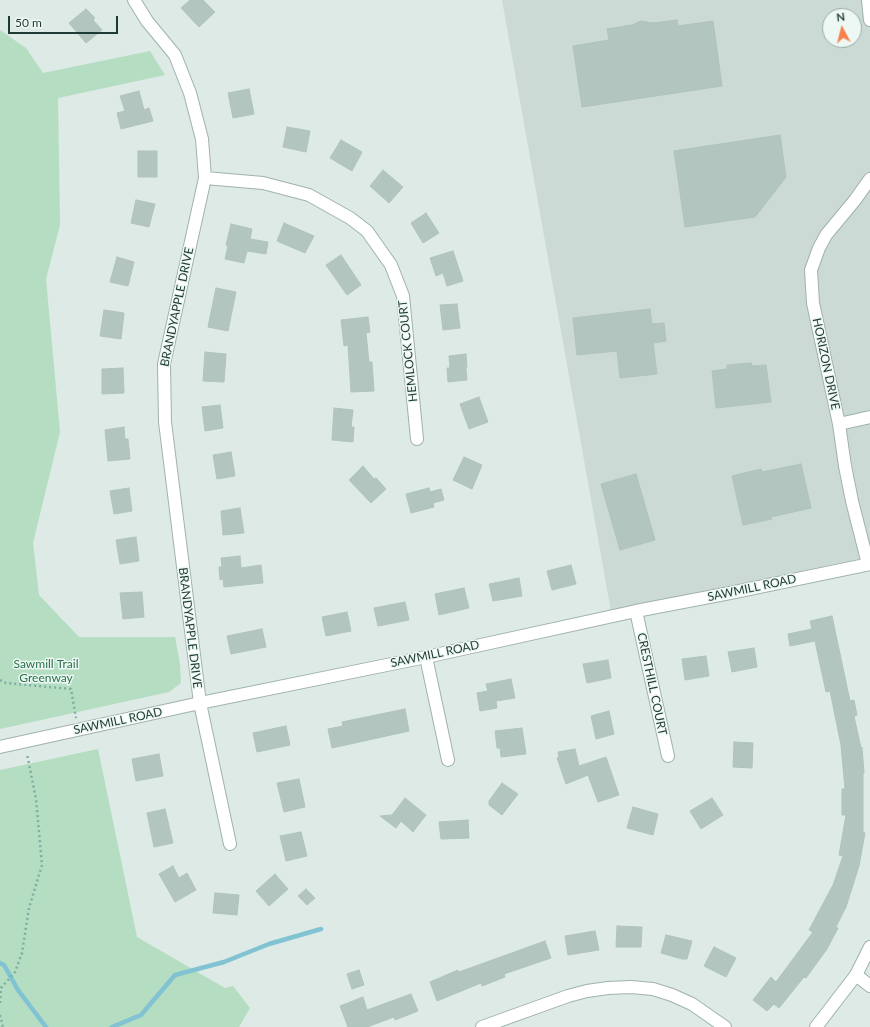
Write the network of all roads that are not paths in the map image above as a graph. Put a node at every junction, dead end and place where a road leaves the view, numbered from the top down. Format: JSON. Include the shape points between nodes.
{"nodes":[{"id":1,"x":135,"y":0,"type":"edge"},
{"id":2,"x":868,"y":0,"type":"edge"},
{"id":3,"x":870,"y":20,"type":"edge"},
{"id":4,"x":205,"y":178,"type":"junction"},
{"id":5,"x":870,"y":178,"type":"edge"},
{"id":6,"x":870,"y":417,"type":"edge"},
{"id":7,"x":839,"y":424,"type":"junction"},
{"id":8,"x":417,"y":439,"type":"dead end"},
{"id":9,"x":869,"y":568,"type":"edge"},
{"id":10,"x":636,"y":611,"type":"junction"},
{"id":11,"x":426,"y":657,"type":"junction"},
{"id":12,"x":200,"y":703,"type":"junction"},
{"id":13,"x":0,"y":748,"type":"edge"},
{"id":14,"x":668,"y":756,"type":"dead end"},
{"id":15,"x":448,"y":760,"type":"dead end"},
{"id":16,"x":230,"y":844,"type":"dead end"},
{"id":17,"x":870,"y":947,"type":"edge"},
{"id":18,"x":856,"y":975,"type":"junction"},
{"id":19,"x":870,"y":986,"type":"edge"},
{"id":20,"x":482,"y":1027,"type":"edge"},
{"id":21,"x":725,"y":1027,"type":"edge"},
{"id":22,"x":816,"y":1027,"type":"edge"}],
"edges":[{"from":1,"to":4,"type":"street","name":"BRANDYAPPLE DRIVE","via":[[175,55],[190,93],[202,139]]},
{"from":2,"to":3,"type":"street"},
{"from":4,"to":8,"type":"street","name":"HEMLOCK COURT","via":[[263,183],[309,195],[350,218],[367,231],[391,265],[403,296]]},
{"from":4,"to":12,"type":"street","name":"BRANDYAPPLE DRIVE","via":[[164,364],[165,422]]},
{"from":5,"to":7,"type":"street","name":"HORIZON DRIVE","via":[[826,235],[811,270],[814,303]]},
{"from":6,"to":7,"type":"street"},
{"from":7,"to":9,"type":"street","name":"HORIZON DRIVE","via":[[846,473]]},
{"from":9,"to":10,"type":"street","name":"SAWMILL ROAD"},
{"from":10,"to":11,"type":"street","name":"SAWMILL ROAD"},
{"from":10,"to":14,"type":"street","name":"CRESTHILL COURT"},
{"from":11,"to":12,"type":"street","name":"SAWMILL ROAD"},
{"from":11,"to":15,"type":"street"},
{"from":12,"to":13,"type":"street","name":"SAWMILL ROAD"},
{"from":12,"to":16,"type":"street","name":"BRANDYAPPLE DRIVE"},
{"from":17,"to":18,"type":"street"},
{"from":18,"to":19,"type":"street"},
{"from":18,"to":22,"type":"street"},
{"from":20,"to":21,"type":"street","via":[[574,994],[631,987],[652,989],[672,995],[692,1004]]}]}
